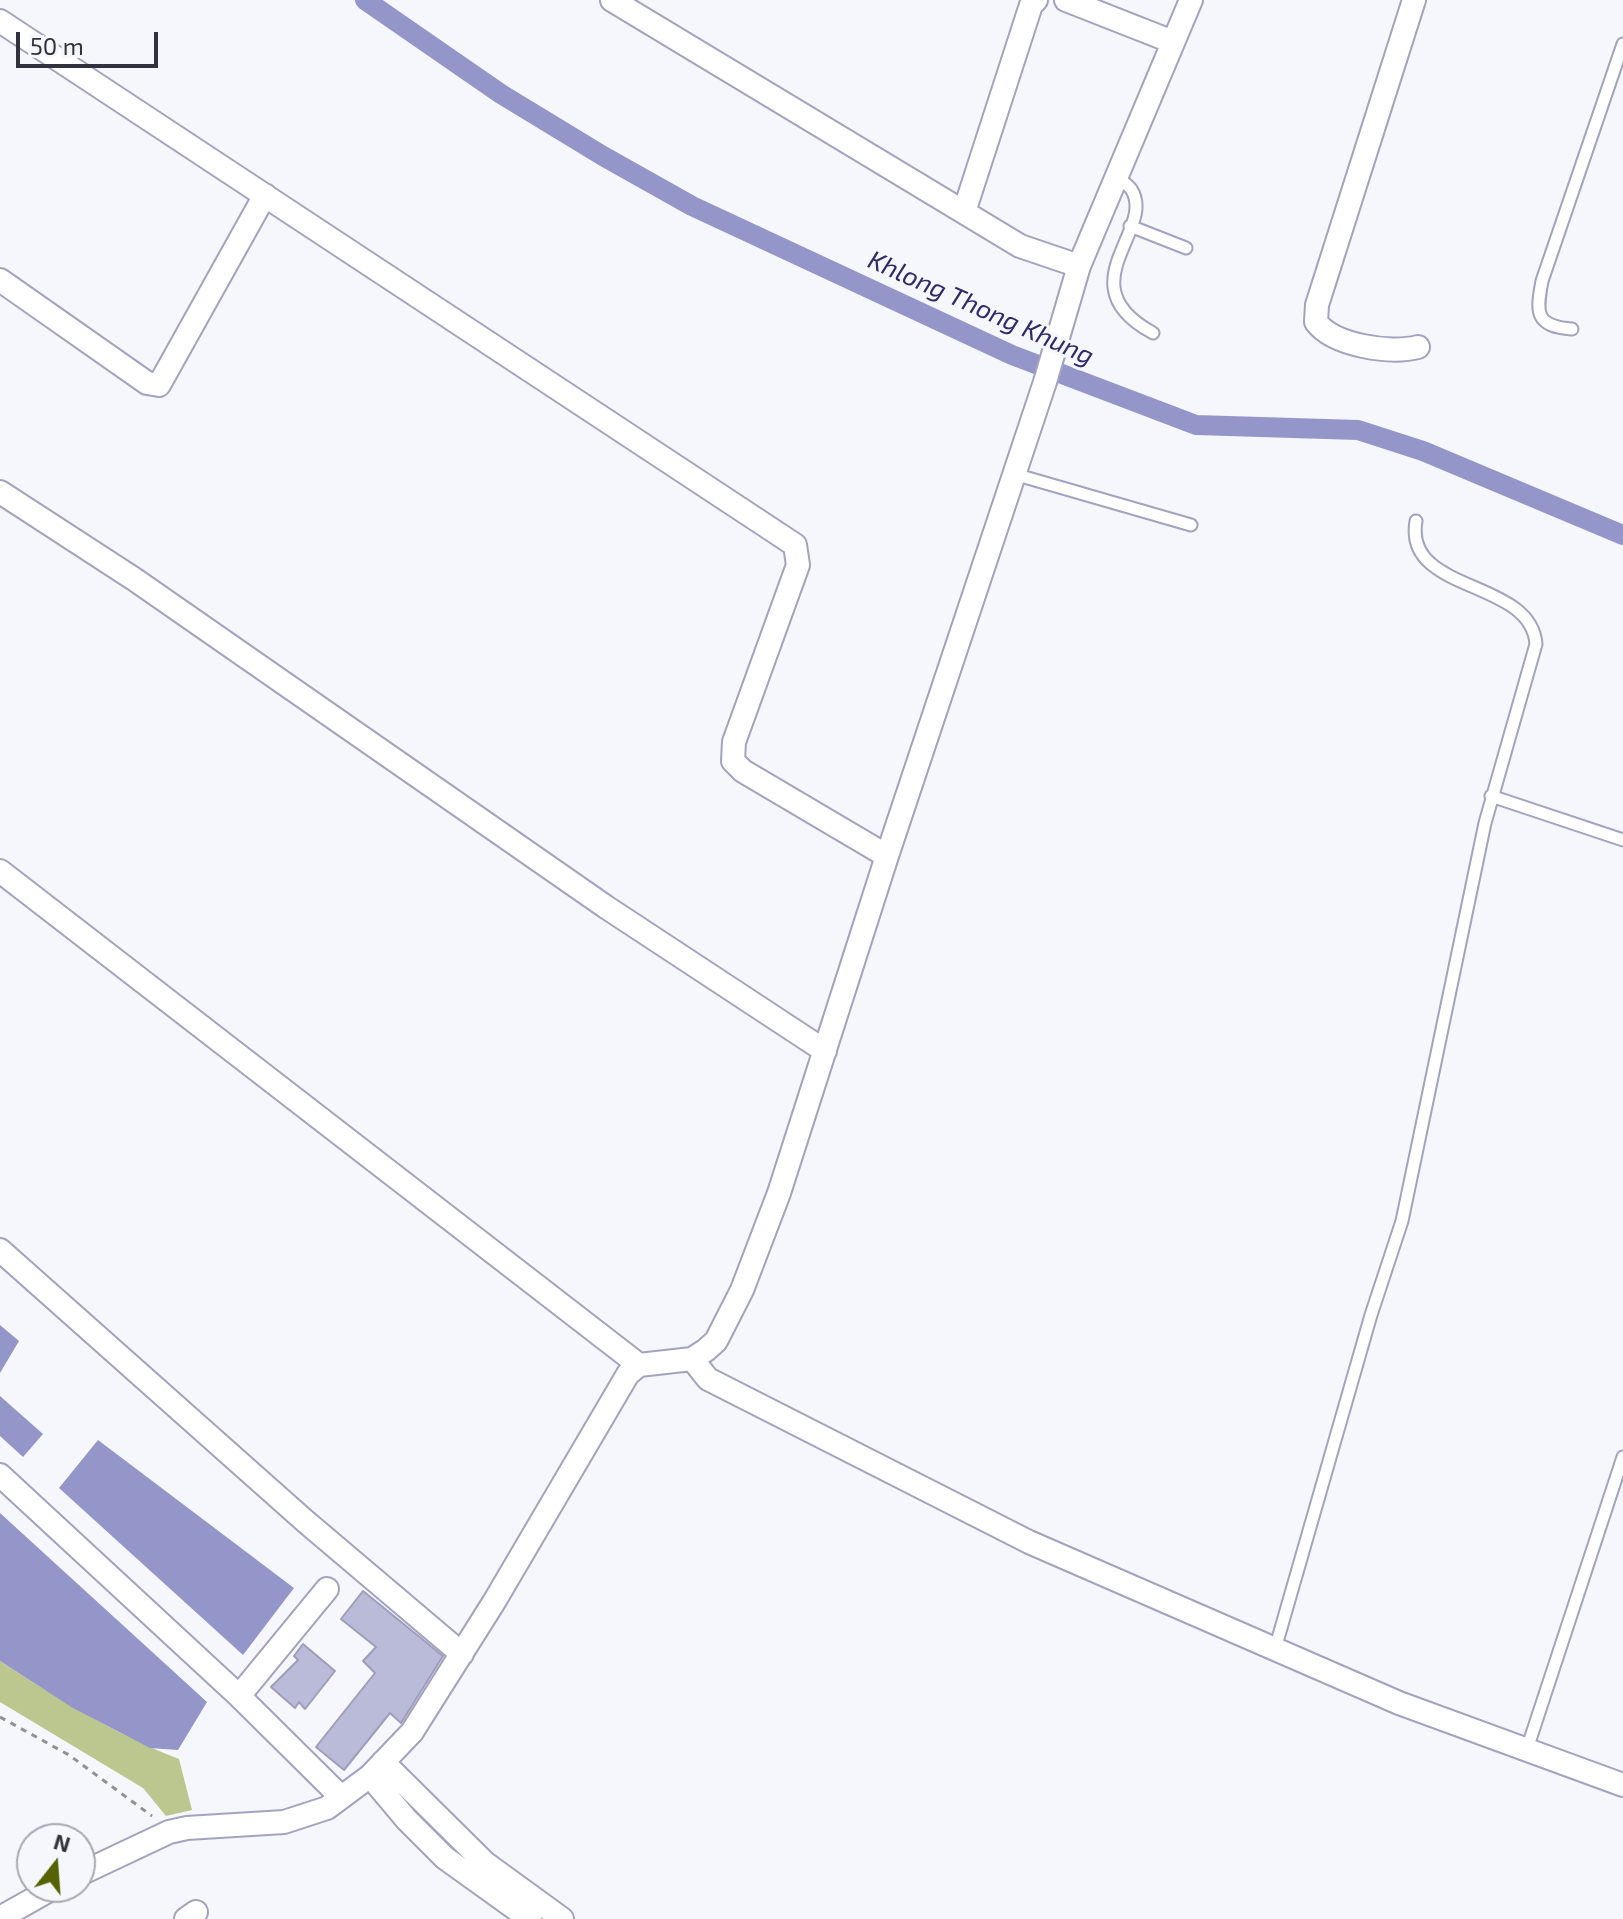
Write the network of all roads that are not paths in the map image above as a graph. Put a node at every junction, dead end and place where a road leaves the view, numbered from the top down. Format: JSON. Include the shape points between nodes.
{"nodes":[{"id":1,"x":612,"y":0,"type":"edge"},
{"id":2,"x":1036,"y":0,"type":"edge"},
{"id":3,"x":1066,"y":0,"type":"edge"},
{"id":4,"x":1191,"y":0,"type":"edge"},
{"id":5,"x":1414,"y":0,"type":"edge"},
{"id":6,"x":0,"y":21,"type":"edge"},
{"id":7,"x":1173,"y":42,"type":"junction"},
{"id":8,"x":1623,"y":44,"type":"edge"},
{"id":9,"x":1116,"y":176,"type":"junction"},
{"id":10,"x":265,"y":195,"type":"junction"},
{"id":11,"x":964,"y":212,"type":"junction"},
{"id":12,"x":1130,"y":226,"type":"junction"},
{"id":13,"x":1186,"y":248,"type":"dead end"},
{"id":14,"x":1079,"y":266,"type":"junction"},
{"id":15,"x":0,"y":280,"type":"edge"},
{"id":16,"x":1572,"y":329,"type":"dead end"},
{"id":17,"x":1153,"y":333,"type":"dead end"},
{"id":18,"x":1418,"y":347,"type":"dead end"},
{"id":19,"x":1014,"y":474,"type":"junction"},
{"id":20,"x":0,"y":492,"type":"edge"},
{"id":21,"x":1416,"y":521,"type":"dead end"},
{"id":22,"x":1191,"y":525,"type":"dead end"},
{"id":23,"x":1491,"y":796,"type":"junction"},
{"id":24,"x":1623,"y":840,"type":"edge"},
{"id":25,"x":887,"y":856,"type":"junction"},
{"id":26,"x":0,"y":871,"type":"edge"},
{"id":27,"x":825,"y":1051,"type":"junction"},
{"id":28,"x":0,"y":1250,"type":"edge"},
{"id":29,"x":692,"y":1359,"type":"junction"},
{"id":30,"x":639,"y":1365,"type":"junction"},
{"id":31,"x":1623,"y":1457,"type":"edge"},
{"id":32,"x":0,"y":1475,"type":"edge"},
{"id":33,"x":327,"y":1589,"type":"dead end"},
{"id":34,"x":1275,"y":1649,"type":"junction"},
{"id":35,"x":462,"y":1654,"type":"junction"},
{"id":36,"x":239,"y":1696,"type":"junction"},
{"id":37,"x":1527,"y":1749,"type":"junction"},
{"id":38,"x":376,"y":1769,"type":"junction"},
{"id":39,"x":1623,"y":1785,"type":"edge"},
{"id":40,"x":341,"y":1797,"type":"junction"},
{"id":41,"x":96,"y":1866,"type":"edge"},
{"id":42,"x":27,"y":1903,"type":"edge"},
{"id":43,"x":0,"y":1918,"type":"edge"},
{"id":44,"x":530,"y":1919,"type":"edge"},
{"id":45,"x":562,"y":1919,"type":"edge"}],
"edges":[{"from":1,"to":11,"type":"street"},
{"from":2,"to":11,"type":"street"},
{"from":3,"to":7,"type":"street"},
{"from":4,"to":7,"type":"street"},
{"from":5,"to":18,"type":"street","via":[[1316,322],[1322,330],[1383,351]]},
{"from":6,"to":10,"type":"street"},
{"from":7,"to":9,"type":"street"},
{"from":8,"to":16,"type":"lane","via":[[1537,306],[1541,318],[1554,328]]},
{"from":9,"to":12,"type":"lane","via":[[1136,202]]},
{"from":9,"to":14,"type":"street"},
{"from":10,"to":15,"type":"street","via":[[159,385],[147,383]]},
{"from":10,"to":25,"type":"street","via":[[795,545],[798,565],[734,742],[733,761]]},
{"from":11,"to":14,"type":"street","via":[[1020,246]]},
{"from":12,"to":13,"type":"lane"},
{"from":12,"to":17,"type":"lane","via":[[1114,290],[1125,315]]},
{"from":14,"to":19,"type":"street"},
{"from":19,"to":22,"type":"lane"},
{"from":19,"to":25,"type":"street"},
{"from":20,"to":27,"type":"street"},
{"from":21,"to":23,"type":"lane","via":[[1416,543],[1428,560],[1446,575],[1512,605],[1535,634]]},
{"from":23,"to":24,"type":"lane"},
{"from":23,"to":34,"type":"lane","via":[[1402,1221]]},
{"from":25,"to":27,"type":"street"},
{"from":26,"to":30,"type":"street"},
{"from":27,"to":29,"type":"street","via":[[742,1290],[716,1341]]},
{"from":28,"to":35,"type":"street"},
{"from":29,"to":30,"type":"street"},
{"from":29,"to":34,"type":"street","via":[[708,1379],[1029,1542]]},
{"from":30,"to":35,"type":"street","via":[[628,1374]]},
{"from":31,"to":37,"type":"lane"},
{"from":32,"to":36,"type":"street"},
{"from":33,"to":36,"type":"street"},
{"from":34,"to":37,"type":"street","via":[[1399,1703]]},
{"from":35,"to":38,"type":"street","via":[[412,1732]]},
{"from":36,"to":40,"type":"street"},
{"from":37,"to":39,"type":"street"},
{"from":38,"to":40,"type":"street"},
{"from":38,"to":44,"type":"street","via":[[406,1819],[445,1858]]},
{"from":38,"to":45,"type":"street","via":[[485,1863]]},
{"from":40,"to":41,"type":"street","via":[[327,1808],[284,1822],[169,1832]]},
{"from":42,"to":43,"type":"street"}]}
